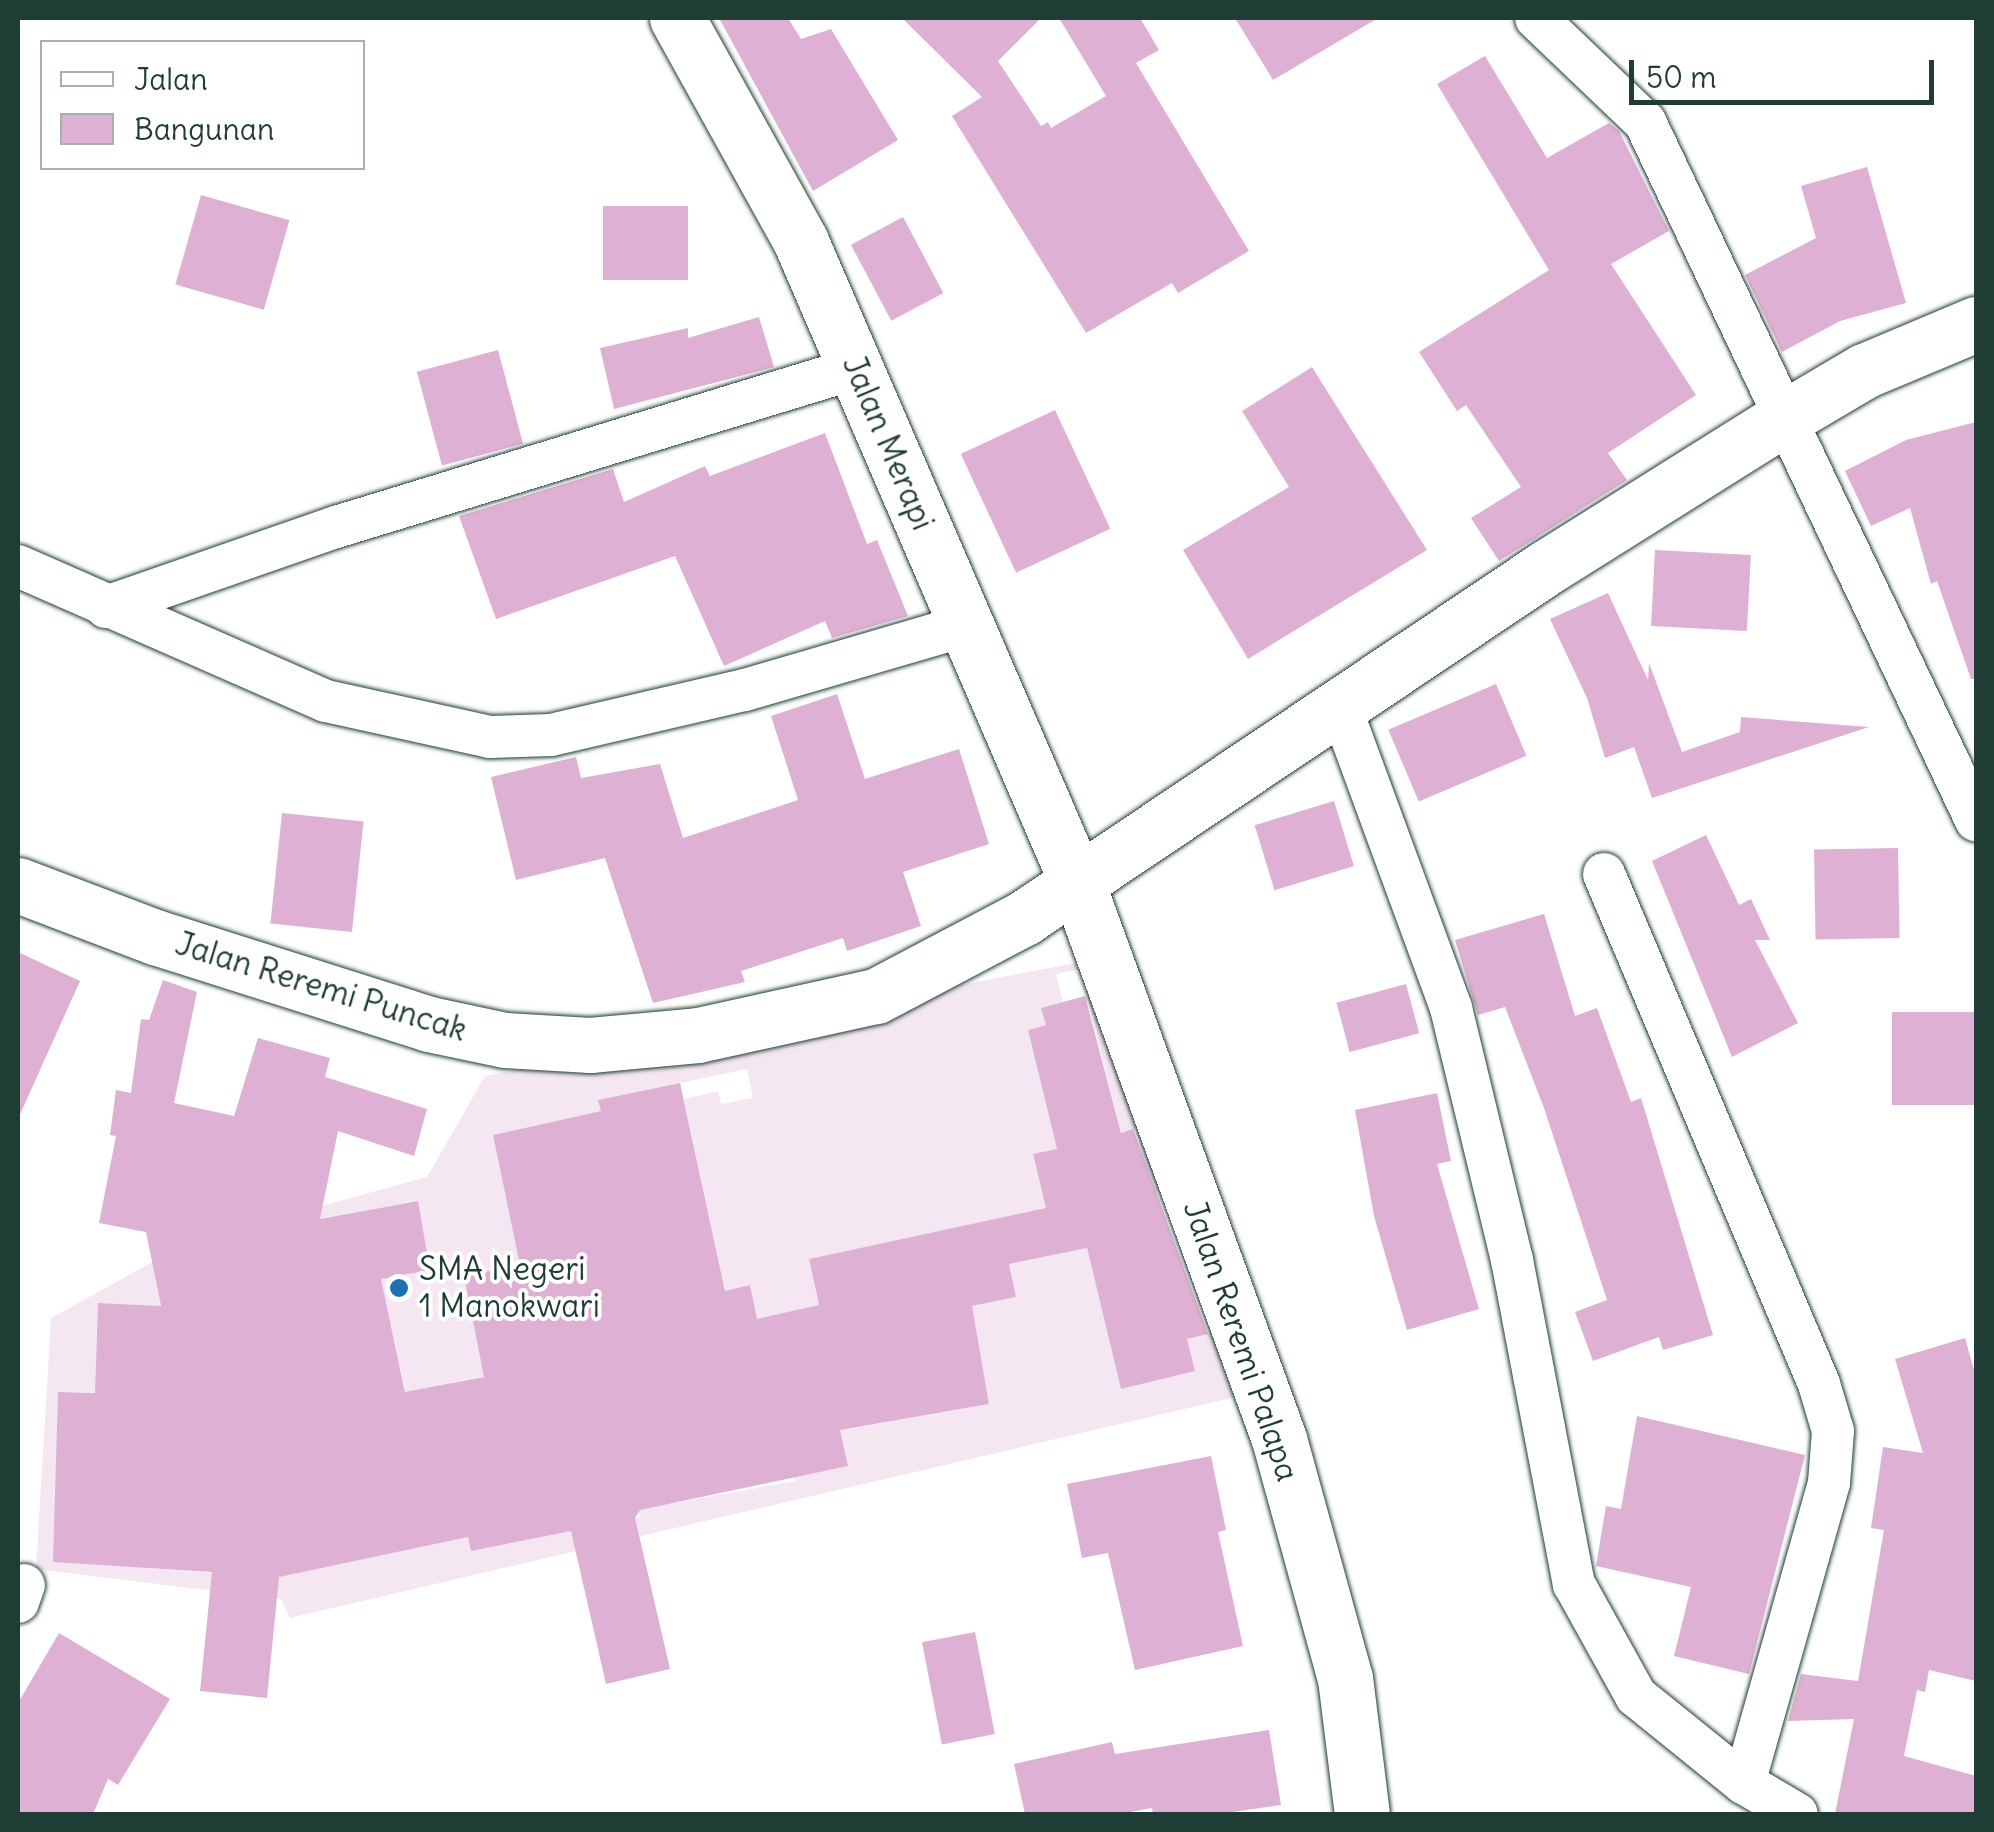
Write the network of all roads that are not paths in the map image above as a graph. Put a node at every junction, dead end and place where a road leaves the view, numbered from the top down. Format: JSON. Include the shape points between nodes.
{"nodes":[{"id":1,"x":676,"y":18,"type":"edge"},
{"id":2,"x":1536,"y":18,"type":"edge"},
{"id":3,"x":1976,"y":324,"type":"edge"},
{"id":4,"x":856,"y":368,"type":"junction"},
{"id":5,"x":1786,"y":417,"type":"junction"},
{"id":6,"x":18,"y":566,"type":"edge"},
{"id":7,"x":106,"y":607,"type":"junction"},
{"id":8,"x":967,"y":626,"type":"junction"},
{"id":9,"x":1340,"y":706,"type":"junction"},
{"id":10,"x":1976,"y":820,"type":"edge"},
{"id":11,"x":1604,"y":874,"type":"dead end"},
{"id":12,"x":1076,"y":880,"type":"junction"},
{"id":13,"x":18,"y":886,"type":"edge"},
{"id":14,"x":1744,"y":1783,"type":"junction"},
{"id":15,"x":1362,"y":1814,"type":"edge"},
{"id":16,"x":1797,"y":1814,"type":"edge"}],
"edges":[{"from":1,"to":4,"type":"street","name":"Jalan Merapi","via":[[800,242]]},
{"from":2,"to":5,"type":"street","via":[[1645,122]]},
{"from":3,"to":5,"type":"street","name":"Jalan Reremi Puncak","via":[[1864,370]]},
{"from":4,"to":7,"type":"street","via":[[336,527]]},
{"from":4,"to":8,"type":"street","name":"Jalan Merapi"},
{"from":5,"to":9,"type":"street","name":"Jalan Reremi Puncak"},
{"from":5,"to":10,"type":"street"},
{"from":6,"to":7,"type":"street"},
{"from":7,"to":8,"type":"street","via":[[326,702],[490,737],[551,735],[745,690]]},
{"from":8,"to":12,"type":"street","name":"Jalan Merapi"},
{"from":9,"to":12,"type":"street","name":"Jalan Reremi Puncak"},
{"from":9,"to":14,"type":"street","via":[[1451,1008],[1512,1260],[1574,1584],[1636,1696]]},
{"from":11,"to":14,"type":"street","via":[[1833,1431],[1829,1483]]},
{"from":12,"to":13,"type":"street","name":"Jalan Reremi Puncak","via":[[948,963],[876,996],[768,1023],[590,1044],[505,1040],[429,1024]]},
{"from":12,"to":15,"type":"street","name":"Jalan Reremi Palapa","via":[[1278,1438],[1345,1678]]},
{"from":14,"to":16,"type":"street"}]}
